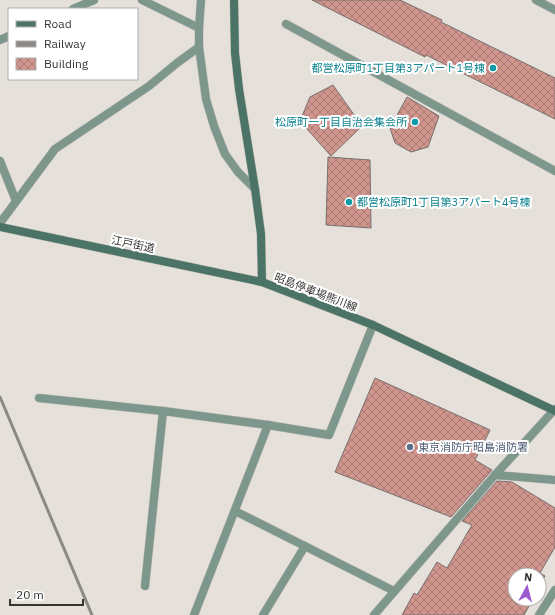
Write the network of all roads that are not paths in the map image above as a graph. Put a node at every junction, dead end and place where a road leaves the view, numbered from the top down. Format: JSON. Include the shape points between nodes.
{"nodes":[{"id":1,"x":94,"y":0,"type":"edge"},
{"id":2,"x":142,"y":0,"type":"edge"},
{"id":3,"x":201,"y":0,"type":"edge"},
{"id":4,"x":234,"y":0,"type":"edge"},
{"id":5,"x":536,"y":0,"type":"edge"},
{"id":6,"x":74,"y":8,"type":"edge"},
{"id":7,"x":555,"y":10,"type":"edge"},
{"id":8,"x":286,"y":24,"type":"dead end"},
{"id":9,"x":199,"y":28,"type":"junction"},
{"id":10,"x":200,"y":47,"type":"junction"},
{"id":11,"x":0,"y":161,"type":"edge"},
{"id":12,"x":555,"y":171,"type":"edge"},
{"id":13,"x":255,"y":189,"type":"junction"},
{"id":14,"x":16,"y":201,"type":"junction"},
{"id":15,"x":0,"y":223,"type":"edge"},
{"id":16,"x":0,"y":227,"type":"edge"},
{"id":17,"x":262,"y":282,"type":"junction"},
{"id":18,"x":373,"y":325,"type":"junction"},
{"id":19,"x":39,"y":398,"type":"dead end"},
{"id":20,"x":555,"y":410,"type":"edge"},
{"id":21,"x":163,"y":411,"type":"junction"},
{"id":22,"x":268,"y":425,"type":"junction"},
{"id":23,"x":495,"y":475,"type":"junction"},
{"id":24,"x":555,"y":480,"type":"edge"},
{"id":25,"x":235,"y":510,"type":"junction"},
{"id":26,"x":305,"y":546,"type":"junction"},
{"id":27,"x":145,"y":586,"type":"dead end"},
{"id":28,"x":555,"y":590,"type":"edge"},
{"id":29,"x":394,"y":591,"type":"junction"},
{"id":30,"x":194,"y":615,"type":"edge"},
{"id":31,"x":263,"y":615,"type":"edge"},
{"id":32,"x":374,"y":615,"type":"edge"},
{"id":33,"x":539,"y":615,"type":"edge"}],
"edges":[{"from":1,"to":6,"type":"street"},
{"from":2,"to":9,"type":"street"},
{"from":3,"to":9,"type":"street"},
{"from":4,"to":13,"type":"main road","name":"昭島停車場熊川線","via":[[239,90]]},
{"from":5,"to":7,"type":"street"},
{"from":8,"to":12,"type":"street"},
{"from":9,"to":10,"type":"street"},
{"from":10,"to":13,"type":"street","via":[[206,99],[214,126],[225,154]]},
{"from":10,"to":14,"type":"street","via":[[149,86],[55,149]]},
{"from":11,"to":14,"type":"street"},
{"from":13,"to":17,"type":"main road","name":"昭島停車場熊川線","via":[[261,234]]},
{"from":14,"to":15,"type":"street"},
{"from":16,"to":17,"type":"main road","name":"江戸街道"},
{"from":17,"to":18,"type":"main road","name":"昭島停車場熊川線"},
{"from":18,"to":20,"type":"main road","name":"昭島停車場熊川線"},
{"from":18,"to":22,"type":"street","via":[[329,435]]},
{"from":19,"to":21,"type":"street"},
{"from":20,"to":23,"type":"street"},
{"from":21,"to":22,"type":"street"},
{"from":21,"to":27,"type":"street"},
{"from":22,"to":25,"type":"street"},
{"from":23,"to":24,"type":"street"},
{"from":23,"to":29,"type":"street"},
{"from":25,"to":26,"type":"street"},
{"from":25,"to":30,"type":"street"},
{"from":26,"to":29,"type":"street"},
{"from":26,"to":31,"type":"street"},
{"from":28,"to":33,"type":"street"},
{"from":29,"to":32,"type":"street"}]}
